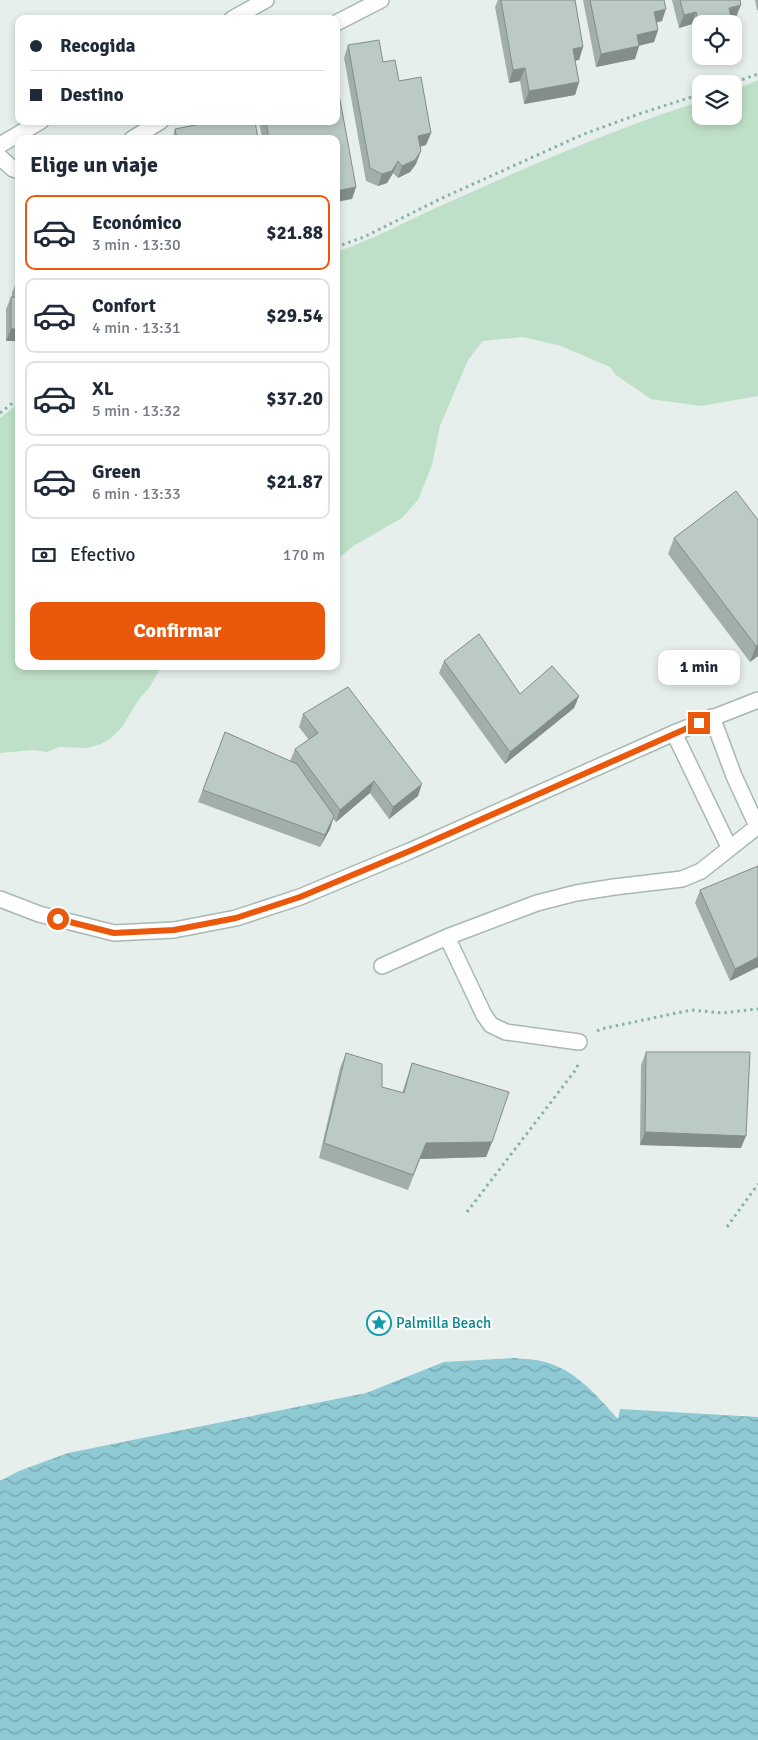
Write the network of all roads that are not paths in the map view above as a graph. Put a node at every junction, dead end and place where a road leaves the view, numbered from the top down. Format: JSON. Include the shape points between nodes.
{"nodes":[{"id":1,"x":266,"y":0,"type":"edge"},
{"id":2,"x":381,"y":0,"type":"edge"},
{"id":3,"x":239,"y":15,"type":"edge"},
{"id":4,"x":340,"y":21,"type":"edge"},
{"id":5,"x":34,"y":125,"type":"edge"},
{"id":6,"x":155,"y":125,"type":"edge"},
{"id":7,"x":17,"y":135,"type":"edge"},
{"id":8,"x":138,"y":135,"type":"edge"},
{"id":9,"x":15,"y":136,"type":"edge"},
{"id":10,"x":0,"y":145,"type":"edge"},
{"id":11,"x":0,"y":157,"type":"edge"},
{"id":12,"x":15,"y":170,"type":"edge"},
{"id":13,"x":758,"y":700,"type":"edge"},
{"id":14,"x":712,"y":718,"type":"junction"},
{"id":15,"x":674,"y":733,"type":"junction"},
{"id":16,"x":758,"y":826,"type":"edge"},
{"id":17,"x":729,"y":848,"type":"junction"},
{"id":18,"x":0,"y":899,"type":"edge"},
{"id":19,"x":447,"y":937,"type":"junction"},
{"id":20,"x":382,"y":966,"type":"dead end"},
{"id":21,"x":579,"y":1042,"type":"road end"}],
"edges":[{"from":1,"to":3,"type":"street"},
{"from":2,"to":4,"type":"street"},
{"from":5,"to":7,"type":"street"},
{"from":6,"to":8,"type":"street"},
{"from":9,"to":10,"type":"street"},
{"from":11,"to":12,"type":"street"},
{"from":13,"to":14,"type":"street"},
{"from":14,"to":15,"type":"street"},
{"from":14,"to":16,"type":"street"},
{"from":15,"to":17,"type":"street"},
{"from":15,"to":18,"type":"street","via":[[412,850],[300,897],[236,918],[174,930],[114,933],[39,914]]},
{"from":16,"to":17,"type":"street"},
{"from":17,"to":19,"type":"street","via":[[701,871],[682,879],[595,890],[536,903]]},
{"from":19,"to":20,"type":"street"},
{"from":19,"to":21,"type":"street","via":[[491,1025],[506,1032]]}]}
